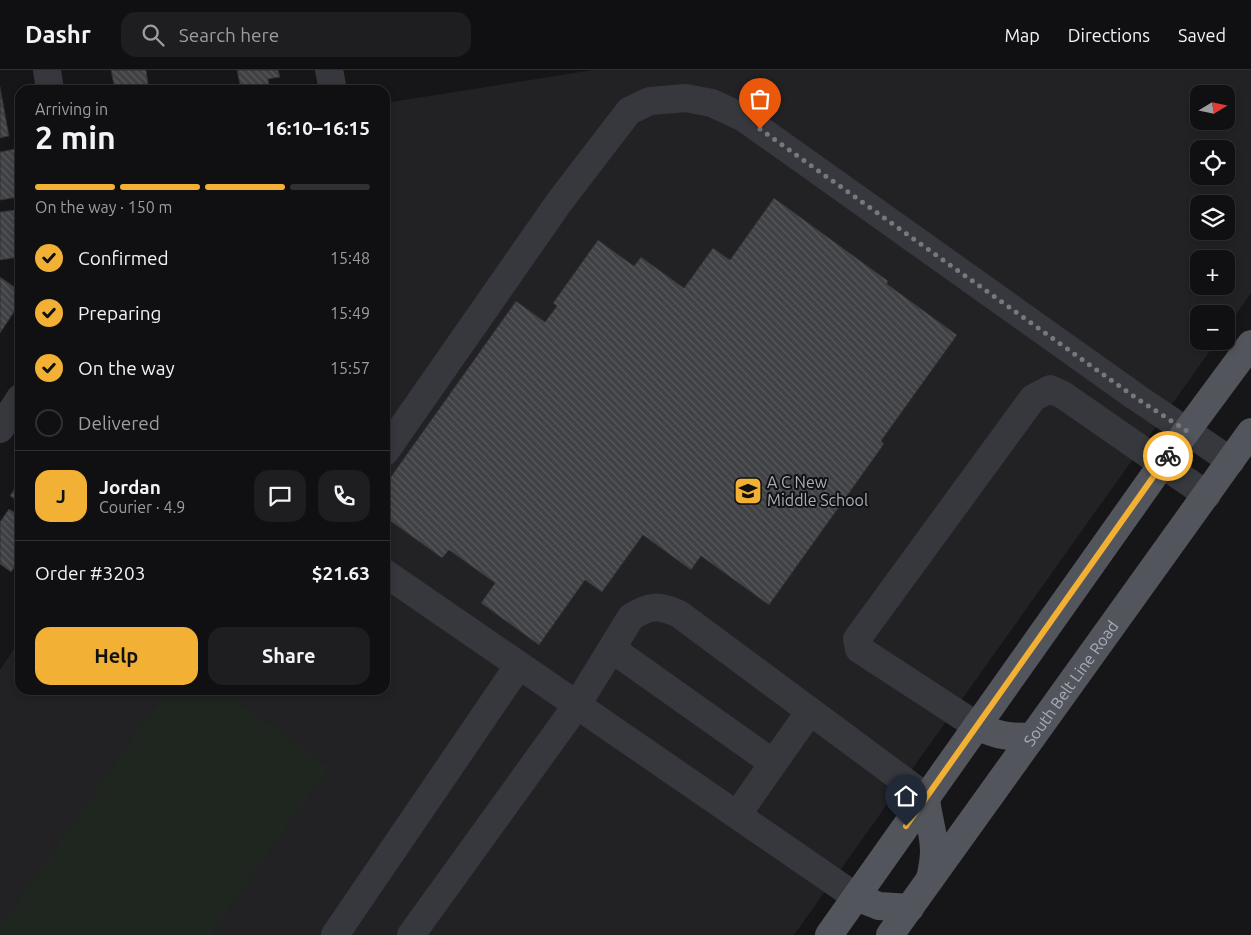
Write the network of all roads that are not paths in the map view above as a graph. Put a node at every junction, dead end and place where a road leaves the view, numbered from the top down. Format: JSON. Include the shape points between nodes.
{"nodes":[{"id":1,"x":47,"y":70,"type":"edge"},
{"id":2,"x":329,"y":70,"type":"edge"},
{"id":3,"x":49,"y":85,"type":"edge"},
{"id":4,"x":332,"y":85,"type":"edge"},
{"id":5,"x":1251,"y":344,"type":"edge"},
{"id":6,"x":15,"y":406,"type":"edge"},
{"id":7,"x":0,"y":429,"type":"edge"},
{"id":8,"x":1187,"y":431,"type":"junction"},
{"id":9,"x":1251,"y":432,"type":"edge"},
{"id":10,"x":390,"y":445,"type":"edge"},
{"id":11,"x":1231,"y":460,"type":"junction"},
{"id":12,"x":1162,"y":463,"type":"junction"},
{"id":13,"x":1207,"y":495,"type":"junction"},
{"id":14,"x":390,"y":576,"type":"edge"},
{"id":15,"x":612,"y":649,"type":"junction"},
{"id":16,"x":519,"y":665,"type":"junction"},
{"id":17,"x":577,"y":705,"type":"junction"},
{"id":18,"x":810,"y":711,"type":"junction"},
{"id":19,"x":977,"y":726,"type":"junction"},
{"id":20,"x":1032,"y":737,"type":"junction"},
{"id":21,"x":773,"y":763,"type":"junction"},
{"id":22,"x":926,"y":797,"type":"junction"},
{"id":23,"x":737,"y":815,"type":"junction"},
{"id":24,"x":930,"y":879,"type":"junction"},
{"id":25,"x":856,"y":897,"type":"junction"},
{"id":26,"x":910,"y":908,"type":"junction"},
{"id":27,"x":336,"y":935,"type":"edge"},
{"id":28,"x":411,"y":935,"type":"edge"},
{"id":29,"x":829,"y":935,"type":"edge"},
{"id":30,"x":890,"y":935,"type":"edge"}],
"edges":[{"from":1,"to":3,"type":"street"},
{"from":2,"to":4,"type":"street"},
{"from":5,"to":8,"type":"main road"},
{"from":6,"to":7,"type":"street"},
{"from":8,"to":10,"type":"street","via":[[744,118],[712,103],[686,98],[650,101],[629,111],[560,202]]},
{"from":8,"to":11,"type":"street"},
{"from":8,"to":12,"type":"main road"},
{"from":9,"to":11,"type":"main road","name":"South Belt Line Road"},
{"from":11,"to":13,"type":"main road","name":"South Belt Line Road"},
{"from":12,"to":13,"type":"street"},
{"from":12,"to":19,"type":"main road"},
{"from":12,"to":19,"type":"street","via":[[1063,395],[1050,389],[1033,398],[857,639],[859,649]]},
{"from":13,"to":20,"type":"main road","name":"South Belt Line Road"},
{"from":14,"to":16,"type":"street"},
{"from":15,"to":17,"type":"street"},
{"from":15,"to":18,"type":"street","via":[[631,618],[644,609],[662,607],[680,614]]},
{"from":15,"to":21,"type":"street"},
{"from":16,"to":17,"type":"street"},
{"from":16,"to":27,"type":"street"},
{"from":17,"to":23,"type":"street"},
{"from":17,"to":28,"type":"street"},
{"from":18,"to":21,"type":"street"},
{"from":18,"to":22,"type":"street"},
{"from":19,"to":20,"type":"main road","via":[[994,734]]},
{"from":19,"to":22,"type":"main road"},
{"from":20,"to":24,"type":"main road","name":"South Belt Line Road"},
{"from":21,"to":23,"type":"street"},
{"from":22,"to":24,"type":"main road","via":[[934,852]]},
{"from":22,"to":25,"type":"main road"},
{"from":23,"to":25,"type":"street"},
{"from":24,"to":26,"type":"main road","name":"South Belt Line Road"},
{"from":25,"to":26,"type":"main road","via":[[878,906]]},
{"from":25,"to":29,"type":"main road"},
{"from":26,"to":30,"type":"main road","name":"South Belt Line Road"}]}
